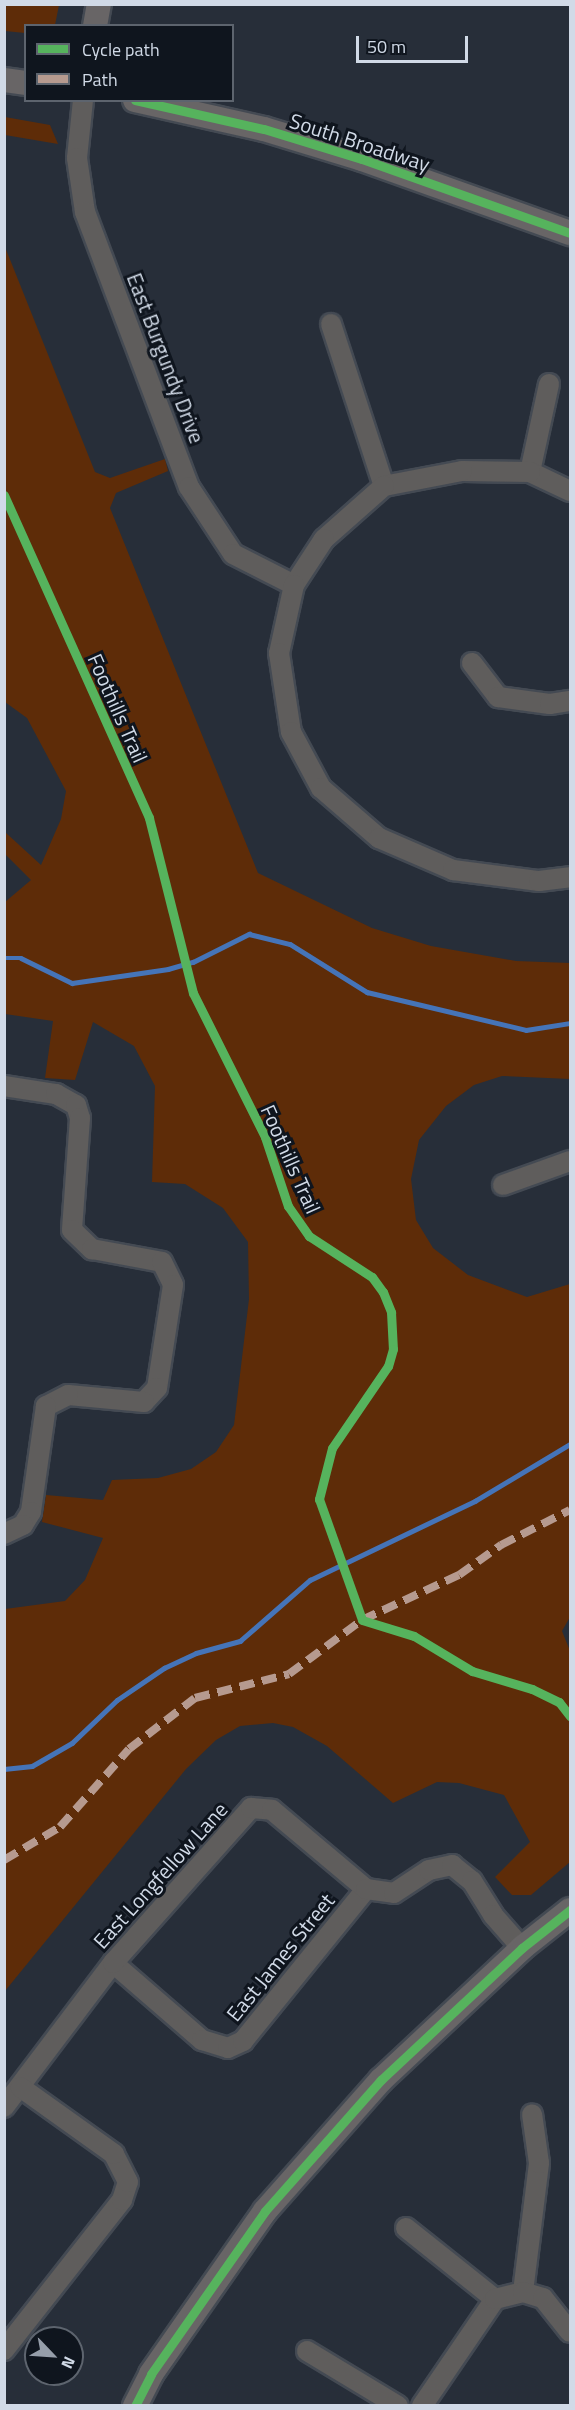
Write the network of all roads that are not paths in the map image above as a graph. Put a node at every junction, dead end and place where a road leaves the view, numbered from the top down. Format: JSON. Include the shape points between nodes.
{"nodes":[{"id":1,"x":99,"y":4,"type":"edge"},
{"id":2,"x":95,"y":24,"type":"edge"},
{"id":3,"x":4,"y":80,"type":"edge"},
{"id":4,"x":24,"y":83,"type":"edge"},
{"id":5,"x":83,"y":102,"type":"edge"},
{"id":6,"x":144,"y":102,"type":"edge"},
{"id":7,"x":570,"y":233,"type":"edge"},
{"id":8,"x":331,"y":324,"type":"dead end"},
{"id":9,"x":549,"y":384,"type":"dead end"},
{"id":10,"x":530,"y":472,"type":"junction"},
{"id":11,"x":384,"y":486,"type":"junction"},
{"id":12,"x":570,"y":491,"type":"edge"},
{"id":13,"x":294,"y":585,"type":"junction"},
{"id":14,"x":472,"y":663,"type":"dead end"},
{"id":15,"x":570,"y":701,"type":"edge"},
{"id":16,"x":570,"y":877,"type":"edge"},
{"id":17,"x":4,"y":1086,"type":"edge"},
{"id":18,"x":570,"y":1161,"type":"edge"},
{"id":19,"x":503,"y":1185,"type":"dead end"},
{"id":20,"x":4,"y":1534,"type":"edge"},
{"id":21,"x":366,"y":1889,"type":"junction"},
{"id":22,"x":570,"y":1910,"type":"edge"},
{"id":23,"x":522,"y":1948,"type":"junction"},
{"id":24,"x":113,"y":1962,"type":"junction"},
{"id":25,"x":20,"y":2086,"type":"junction"},
{"id":26,"x":4,"y":2107,"type":"edge"},
{"id":27,"x":532,"y":2114,"type":"dead end"},
{"id":28,"x":405,"y":2228,"type":"dead end"},
{"id":29,"x":523,"y":2292,"type":"junction"},
{"id":30,"x":495,"y":2299,"type":"junction"},
{"id":31,"x":567,"y":2321,"type":"edge"},
{"id":32,"x":4,"y":2350,"type":"edge"},
{"id":33,"x":307,"y":2351,"type":"dead end"},
{"id":34,"x":135,"y":2406,"type":"edge"},
{"id":35,"x":398,"y":2406,"type":"edge"},
{"id":36,"x":422,"y":2406,"type":"edge"}],
"edges":[{"from":1,"to":2,"type":"main road"},
{"from":3,"to":4,"type":"main road"},
{"from":5,"to":13,"type":"street","name":"East Burgundy Drive","via":[[77,158],[85,212],[189,487],[233,554]]},
{"from":6,"to":7,"type":"main road","name":"South Broadway","via":[[264,129],[353,156]]},
{"from":8,"to":11,"type":"street"},
{"from":9,"to":10,"type":"street"},
{"from":10,"to":11,"type":"street","via":[[462,471]]},
{"from":10,"to":12,"type":"street"},
{"from":11,"to":13,"type":"street","via":[[324,539]]},
{"from":13,"to":16,"type":"street","via":[[279,653],[291,732],[321,788],[379,838],[453,870],[539,881]]},
{"from":14,"to":15,"type":"street","via":[[498,698],[550,704]]},
{"from":17,"to":20,"type":"street","via":[[56,1094],[76,1105],[80,1118],[72,1230],[92,1249],[162,1262],[173,1285],[157,1388],[144,1402],[68,1395],[46,1406],[31,1512],[23,1525]]},
{"from":18,"to":19,"type":"street"},
{"from":21,"to":23,"type":"street","via":[[394,1893],[429,1870],[452,1865],[472,1881],[493,1915]]},
{"from":21,"to":24,"type":"street","name":"East Longfellow Lane","via":[[272,1810],[251,1808]]},
{"from":21,"to":24,"type":"street","name":"East James Street","via":[[243,2041],[228,2048],[202,2040]]},
{"from":22,"to":23,"type":"main road"},
{"from":23,"to":34,"type":"main road","via":[[381,2080],[265,2211],[151,2374]]},
{"from":24,"to":25,"type":"street","name":"East Longfellow Lane"},
{"from":25,"to":26,"type":"street","name":"East Longfellow Lane"},
{"from":25,"to":32,"type":"street","via":[[114,2154],[128,2182],[122,2200]]},
{"from":27,"to":29,"type":"street","via":[[539,2163]]},
{"from":28,"to":30,"type":"street"},
{"from":29,"to":30,"type":"street"},
{"from":29,"to":31,"type":"street","via":[[543,2298]]},
{"from":30,"to":36,"type":"street"},
{"from":33,"to":35,"type":"street"}]}
